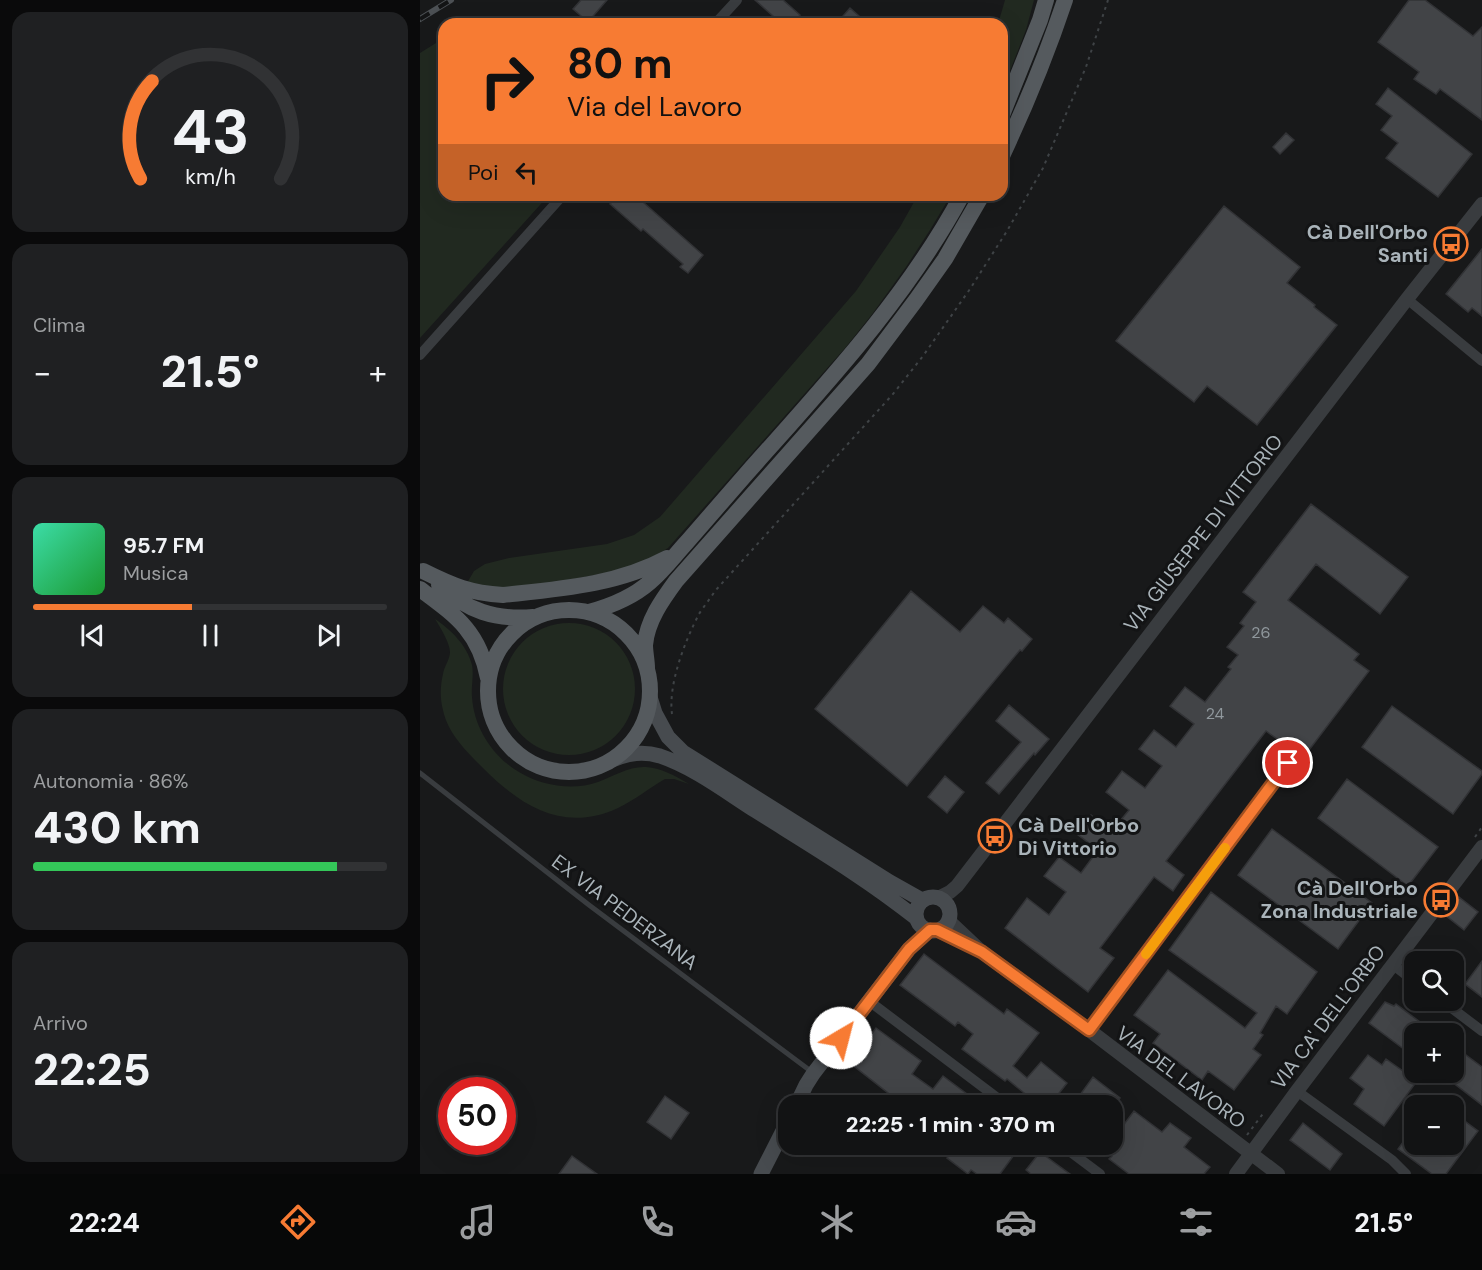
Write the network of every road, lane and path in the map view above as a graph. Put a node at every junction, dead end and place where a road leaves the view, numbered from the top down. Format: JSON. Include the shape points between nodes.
{"nodes":[{"id":1,"x":737,"y":0,"type":"edge"},
{"id":2,"x":1065,"y":0,"type":"edge"},
{"id":3,"x":1108,"y":0,"type":"edge"},
{"id":4,"x":1045,"y":2,"type":"edge"},
{"id":5,"x":720,"y":18,"type":"edge"},
{"id":6,"x":1008,"y":100,"type":"edge"},
{"id":7,"x":1008,"y":143,"type":"edge"},
{"id":8,"x":557,"y":201,"type":"edge"},
{"id":9,"x":958,"y":201,"type":"edge"},
{"id":10,"x":979,"y":201,"type":"edge"},
{"id":11,"x":1482,"y":204,"type":"edge"},
{"id":12,"x":1407,"y":300,"type":"junction"},
{"id":13,"x":420,"y":355,"type":"edge"},
{"id":14,"x":1482,"y":361,"type":"edge"},
{"id":15,"x":679,"y":551,"type":"junction"},
{"id":16,"x":422,"y":570,"type":"edge"},
{"id":17,"x":420,"y":589,"type":"edge"},
{"id":18,"x":589,"y":612,"type":"junction"},
{"id":19,"x":535,"y":617,"type":"junction"},
{"id":20,"x":647,"y":668,"type":"junction"},
{"id":21,"x":489,"y":680,"type":"junction"},
{"id":22,"x":650,"y":697,"type":"junction"},
{"id":23,"x":675,"y":722,"type":"dead end"},
{"id":24,"x":612,"y":760,"type":"junction"},
{"id":25,"x":1288,"y":763,"type":"dead end"},
{"id":26,"x":420,"y":773,"type":"edge"},
{"id":27,"x":1482,"y":847,"type":"edge"},
{"id":28,"x":934,"y":918,"type":"junction"},
{"id":29,"x":1392,"y":964,"type":"junction"},
{"id":30,"x":1404,"y":973,"type":"edge"},
{"id":31,"x":869,"y":1001,"type":"junction"},
{"id":32,"x":1456,"y":1011,"type":"edge"},
{"id":33,"x":1089,"y":1030,"type":"junction"},
{"id":34,"x":1482,"y":1031,"type":"edge"},
{"id":35,"x":813,"y":1074,"type":"junction"},
{"id":36,"x":1297,"y":1091,"type":"junction"},
{"id":37,"x":801,"y":1095,"type":"edge"},
{"id":38,"x":993,"y":1095,"type":"edge"},
{"id":39,"x":778,"y":1141,"type":"edge"},
{"id":40,"x":1251,"y":1154,"type":"junction"},
{"id":41,"x":1075,"y":1155,"type":"edge"},
{"id":42,"x":761,"y":1174,"type":"edge"},
{"id":43,"x":1100,"y":1174,"type":"edge"},
{"id":44,"x":1236,"y":1174,"type":"edge"},
{"id":45,"x":1278,"y":1174,"type":"edge"},
{"id":46,"x":1406,"y":1174,"type":"edge"}],
"edges":[{"from":1,"to":5,"type":"street"},
{"from":2,"to":7,"type":"main road"},
{"from":3,"to":23,"type":"path","via":[[1086,68],[1043,168],[970,290],[893,394],[700,612],[673,682],[670,697]]},
{"from":4,"to":6,"type":"main road"},
{"from":8,"to":13,"type":"street"},
{"from":9,"to":15,"type":"main road","via":[[871,331]]},
{"from":10,"to":20,"type":"main road","via":[[945,259],[868,364],[664,597],[645,644]]},
{"from":11,"to":12,"type":"street","name":"VIA GIUSEPPE DI VITTORIO"},
{"from":12,"to":14,"type":"street"},
{"from":12,"to":28,"type":"street","name":"VIA GIUSEPPE DI VITTORIO"},
{"from":15,"to":16,"type":"main road","via":[[652,566],[614,579],[503,595],[451,585]]},
{"from":15,"to":18,"type":"main road","via":[[638,591]]},
{"from":16,"to":19,"type":"main road","via":[[478,612],[507,618]]},
{"from":17,"to":21,"type":"main road","via":[[459,620],[473,637],[485,660]]},
{"from":18,"to":19,"type":"main road","via":[[571,610]]},
{"from":18,"to":20,"type":"main road","via":[[619,627],[641,653]]},
{"from":19,"to":21,"type":"main road","via":[[504,642]]},
{"from":20,"to":22,"type":"main road"},
{"from":21,"to":24,"type":"main road","via":[[493,720],[517,752],[553,770],[593,768]]},
{"from":22,"to":24,"type":"main road","via":[[639,733]]},
{"from":22,"to":28,"type":"main road","via":[[668,737],[683,752],[922,900],[917,908]]},
{"from":24,"to":28,"type":"main road","via":[[647,753],[694,772]]},
{"from":25,"to":33,"type":"street","name":"VIA DEL LAVORO"},
{"from":26,"to":35,"type":"lane","name":"EX VIA PEDERZANA"},
{"from":27,"to":29,"type":"street","name":"VIA CA' DELL'ORBO"},
{"from":28,"to":31,"type":"main road"},
{"from":28,"to":33,"type":"street","name":"VIA DEL LAVORO"},
{"from":29,"to":30,"type":"street"},
{"from":29,"to":36,"type":"street","name":"VIA CA' DELL'ORBO"},
{"from":31,"to":35,"type":"main road"},
{"from":31,"to":38,"type":"street"},
{"from":32,"to":34,"type":"street"},
{"from":33,"to":40,"type":"street","name":"VIA DEL LAVORO"},
{"from":35,"to":37,"type":"main road"},
{"from":36,"to":40,"type":"street","name":"VIA CA' DELL'ORBO"},
{"from":36,"to":46,"type":"street"},
{"from":39,"to":42,"type":"main road"},
{"from":40,"to":44,"type":"street","name":"VIA CA' DELL'ORBO"},
{"from":40,"to":45,"type":"street","name":"VIA DEL LAVORO"},
{"from":41,"to":43,"type":"street"}]}
